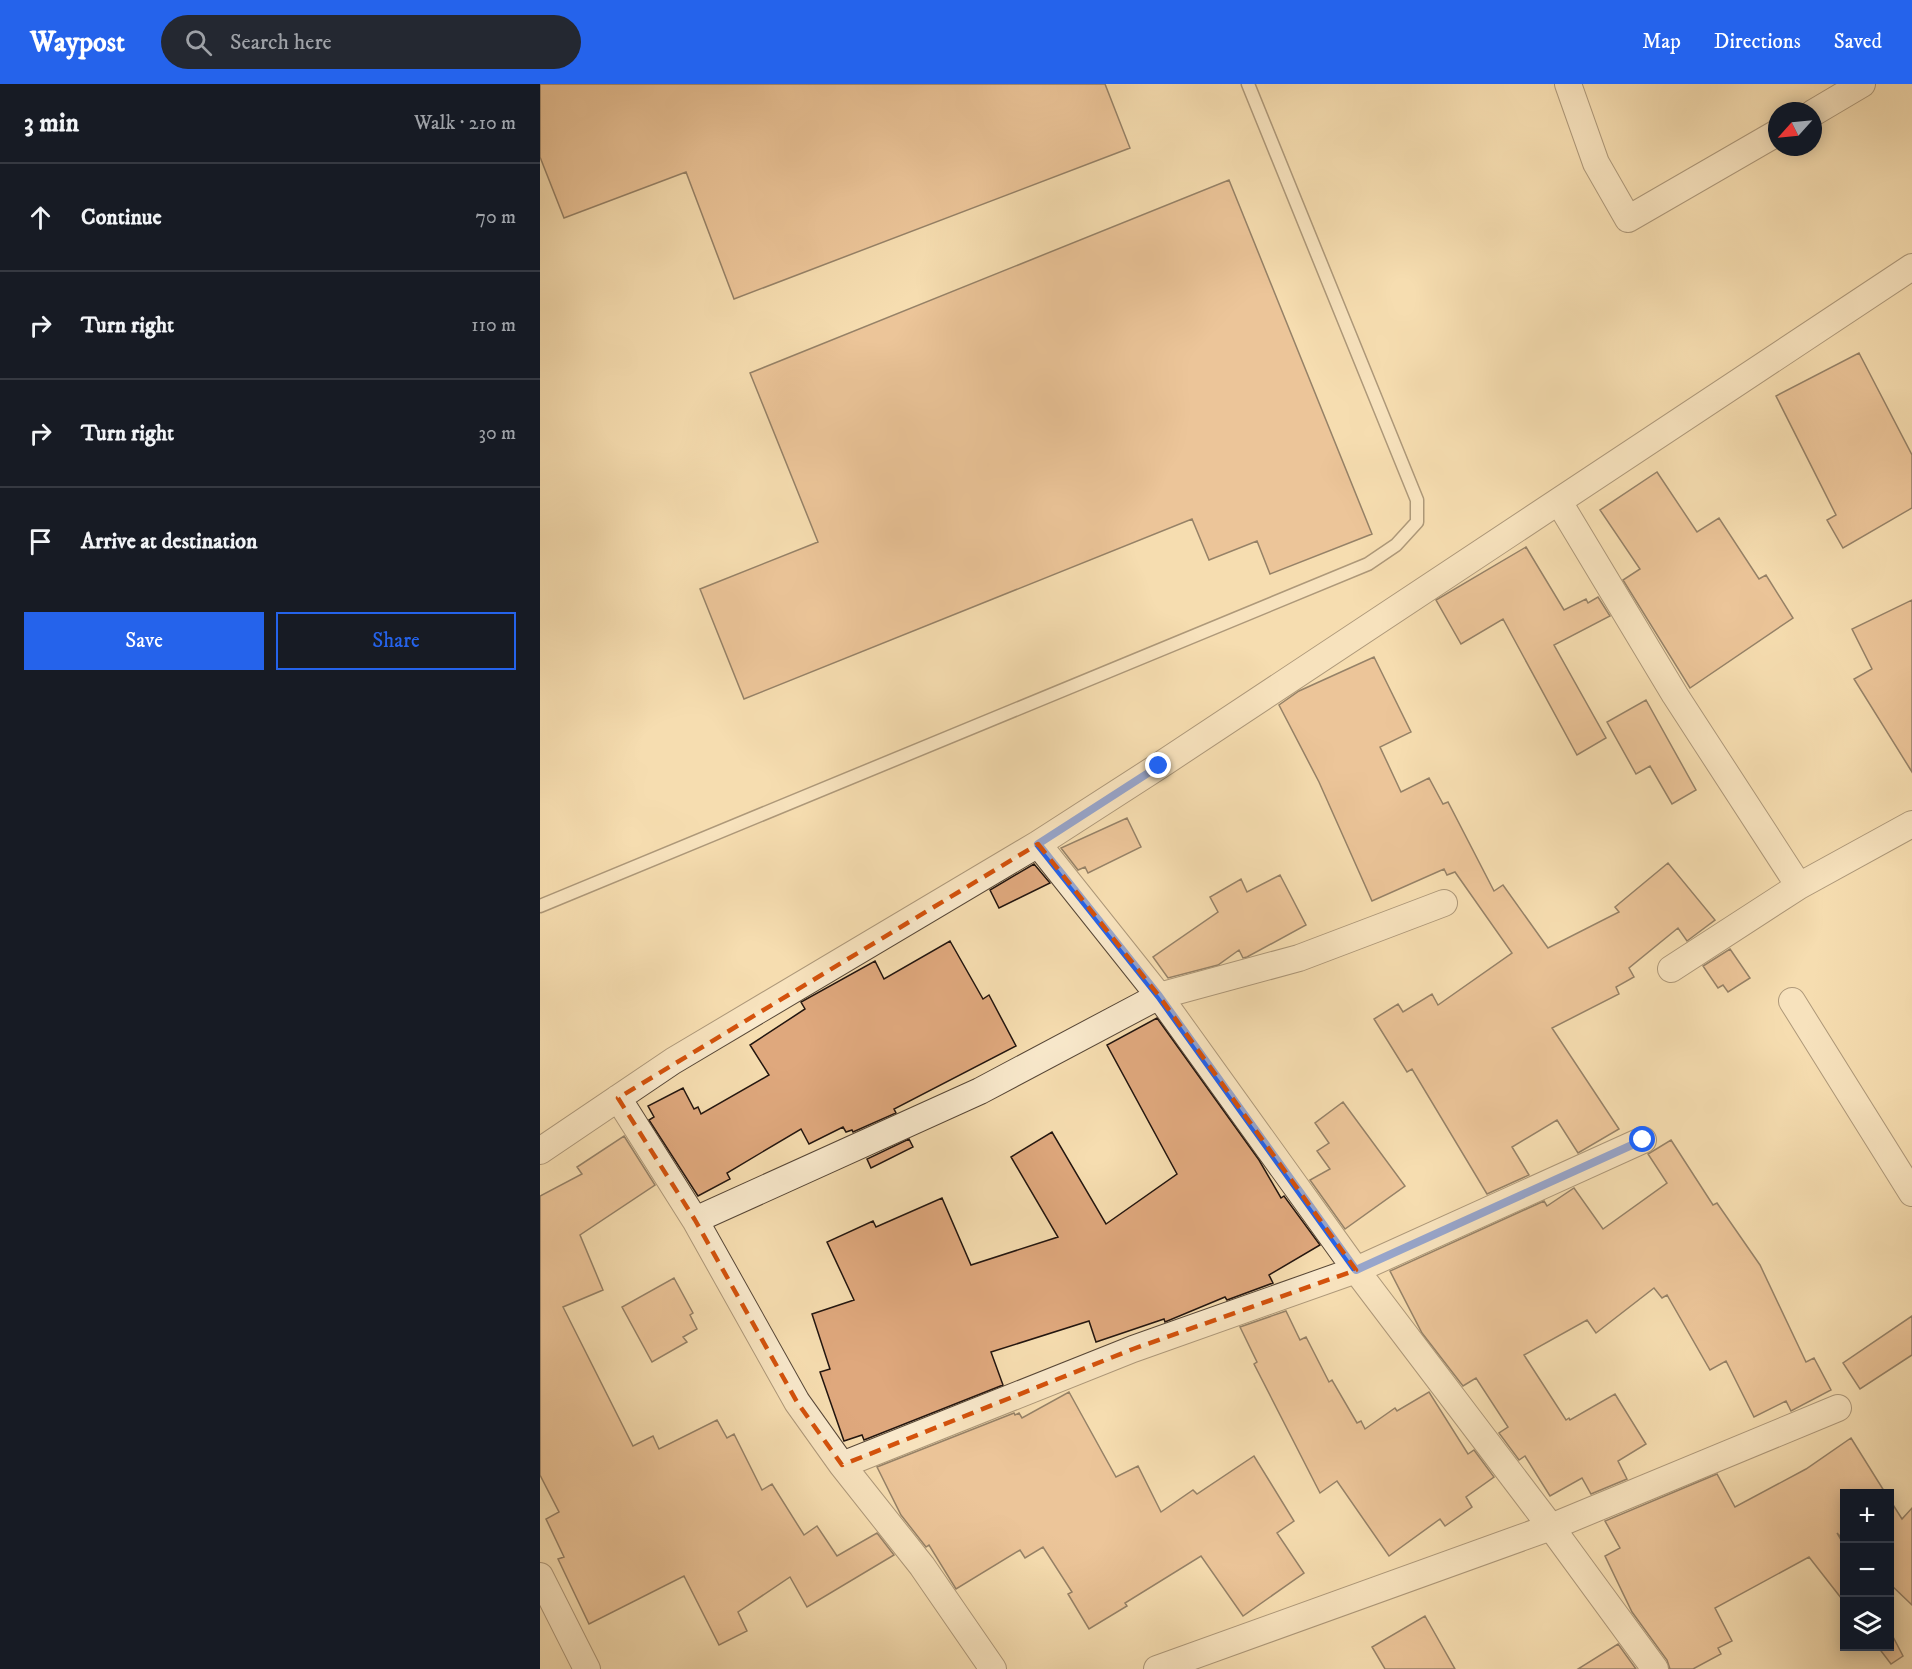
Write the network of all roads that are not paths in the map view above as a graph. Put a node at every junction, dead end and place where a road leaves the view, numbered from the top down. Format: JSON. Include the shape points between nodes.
{"nodes":[{"id":1,"x":1248,"y":84,"type":"edge"},
{"id":2,"x":1568,"y":84,"type":"edge"},
{"id":3,"x":1862,"y":84,"type":"edge"},
{"id":4,"x":1822,"y":107,"type":"edge"},
{"id":5,"x":1768,"y":138,"type":"edge"},
{"id":6,"x":1912,"y":267,"type":"edge"},
{"id":7,"x":1559,"y":502,"type":"junction"},
{"id":8,"x":1912,"y":824,"type":"edge"},
{"id":9,"x":1038,"y":844,"type":"junction"},
{"id":10,"x":1799,"y":886,"type":"junction"},
{"id":11,"x":1444,"y":903,"type":"dead end"},
{"id":12,"x":540,"y":906,"type":"edge"},
{"id":13,"x":1671,"y":969,"type":"dead end"},
{"id":14,"x":1159,"y":996,"type":"junction"},
{"id":15,"x":1792,"y":1001,"type":"dead end"},
{"id":16,"x":618,"y":1098,"type":"junction"},
{"id":17,"x":1643,"y":1140,"type":"dead end"},
{"id":18,"x":540,"y":1151,"type":"edge"},
{"id":19,"x":1912,"y":1193,"type":"edge"},
{"id":20,"x":695,"y":1220,"type":"junction"},
{"id":21,"x":1356,"y":1270,"type":"junction"},
{"id":22,"x":1838,"y":1408,"type":"dead end"},
{"id":23,"x":842,"y":1465,"type":"junction"},
{"id":24,"x":1551,"y":1527,"type":"junction"},
{"id":25,"x":540,"y":1576,"type":"edge"},
{"id":26,"x":587,"y":1669,"type":"edge"},
{"id":27,"x":993,"y":1669,"type":"edge"},
{"id":28,"x":1157,"y":1669,"type":"edge"},
{"id":29,"x":1655,"y":1669,"type":"edge"}],
"edges":[{"from":1,"to":12,"type":"lane","via":[[1417,500],[1417,522],[1396,545],[1368,564]]},
{"from":2,"to":5,"type":"street","via":[[1596,163],[1628,219]]},
{"from":3,"to":4,"type":"street"},
{"from":6,"to":7,"type":"street"},
{"from":7,"to":9,"type":"street"},
{"from":7,"to":10,"type":"street","via":[[1675,695]]},
{"from":8,"to":10,"type":"street"},
{"from":9,"to":14,"type":"street"},
{"from":9,"to":16,"type":"street","via":[[673,1061]]},
{"from":10,"to":13,"type":"street"},
{"from":11,"to":14,"type":"street","via":[[1299,958]]},
{"from":14,"to":20,"type":"street","via":[[980,1091]]},
{"from":14,"to":21,"type":"street"},
{"from":15,"to":19,"type":"street"},
{"from":16,"to":18,"type":"street"},
{"from":16,"to":20,"type":"street"},
{"from":17,"to":21,"type":"street"},
{"from":20,"to":23,"type":"street","via":[[797,1402]]},
{"from":21,"to":23,"type":"street","via":[[1133,1348]]},
{"from":21,"to":24,"type":"street"},
{"from":22,"to":24,"type":"street"},
{"from":23,"to":27,"type":"street","via":[[922,1566]]},
{"from":24,"to":28,"type":"street"},
{"from":24,"to":29,"type":"street"},
{"from":25,"to":26,"type":"street"}]}
